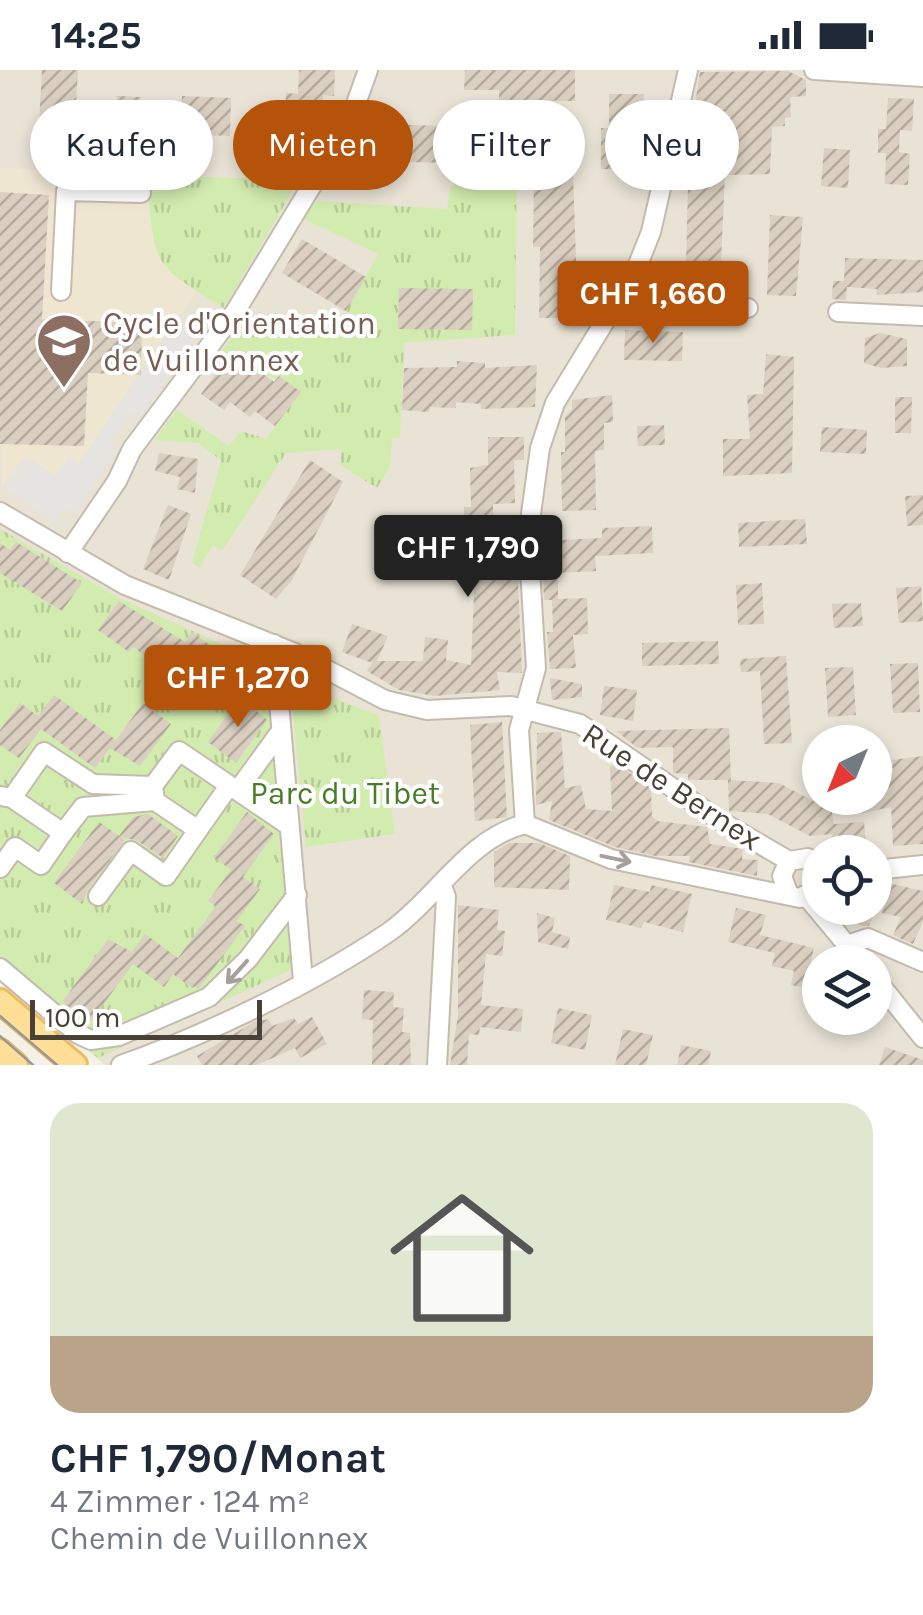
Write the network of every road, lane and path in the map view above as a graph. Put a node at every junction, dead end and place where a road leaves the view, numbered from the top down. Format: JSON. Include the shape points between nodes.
{"nodes":[{"id":1,"x":368,"y":70,"type":"edge"},
{"id":2,"x":688,"y":70,"type":"edge"},
{"id":3,"x":814,"y":70,"type":"edge"},
{"id":4,"x":923,"y":77,"type":"edge"},
{"id":5,"x":141,"y":193,"type":"dead end"},
{"id":6,"x":61,"y":290,"type":"dead end"},
{"id":7,"x":614,"y":305,"type":"junction"},
{"id":8,"x":748,"y":308,"type":"dead end"},
{"id":9,"x":838,"y":312,"type":"dead end"},
{"id":10,"x":923,"y":316,"type":"edge"},
{"id":11,"x":0,"y":512,"type":"edge"},
{"id":12,"x":68,"y":553,"type":"junction"},
{"id":13,"x":274,"y":644,"type":"junction"},
{"id":14,"x":524,"y":708,"type":"junction"},
{"id":15,"x":278,"y":735,"type":"junction"},
{"id":16,"x":234,"y":788,"type":"junction"},
{"id":17,"x":154,"y":793,"type":"junction"},
{"id":18,"x":6,"y":797,"type":"edge"},
{"id":19,"x":525,"y":824,"type":"junction"},
{"id":20,"x":288,"y":825,"type":"junction"},
{"id":21,"x":198,"y":830,"type":"junction"},
{"id":22,"x":63,"y":834,"type":"junction"},
{"id":23,"x":802,"y":858,"type":"edge"},
{"id":24,"x":789,"y":862,"type":"junction"},
{"id":25,"x":923,"y":866,"type":"edge"},
{"id":26,"x":0,"y":868,"type":"edge"},
{"id":27,"x":892,"y":869,"type":"edge"},
{"id":28,"x":442,"y":886,"type":"junction"},
{"id":29,"x":802,"y":890,"type":"edge"},
{"id":30,"x":802,"y":891,"type":"edge"},
{"id":31,"x":297,"y":895,"type":"junction"},
{"id":32,"x":98,"y":896,"type":"dead end"},
{"id":33,"x":421,"y":907,"type":"junction"},
{"id":34,"x":831,"y":925,"type":"edge"},
{"id":35,"x":444,"y":937,"type":"junction"},
{"id":36,"x":846,"y":945,"type":"edge"},
{"id":37,"x":850,"y":945,"type":"edge"},
{"id":38,"x":884,"y":945,"type":"edge"},
{"id":39,"x":892,"y":948,"type":"edge"},
{"id":40,"x":923,"y":962,"type":"edge"},
{"id":41,"x":0,"y":968,"type":"edge"},
{"id":42,"x":302,"y":981,"type":"junction"},
{"id":43,"x":892,"y":999,"type":"edge"},
{"id":44,"x":0,"y":1001,"type":"edge"},
{"id":45,"x":923,"y":1038,"type":"edge"},
{"id":46,"x":0,"y":1050,"type":"edge"},
{"id":47,"x":16,"y":1065,"type":"edge"},
{"id":48,"x":75,"y":1065,"type":"edge"},
{"id":49,"x":121,"y":1065,"type":"edge"},
{"id":50,"x":437,"y":1065,"type":"edge"}],
"edges":[{"from":1,"to":12,"type":"street","via":[[348,126],[256,279],[132,448],[118,481]]},
{"from":2,"to":7,"type":"street","via":[[651,232]]},
{"from":3,"to":4,"type":"street"},
{"from":5,"to":6,"type":"street","via":[[66,191]]},
{"from":7,"to":8,"type":"street"},
{"from":7,"to":14,"type":"street","via":[[565,383],[540,448],[528,548],[536,668]]},
{"from":9,"to":10,"type":"street"},
{"from":11,"to":12,"type":"street","name":"Rue de Bernex"},
{"from":12,"to":13,"type":"street","name":"Rue de Bernex","via":[[149,596]]},
{"from":13,"to":14,"type":"street","name":"Rue de Bernex","via":[[399,705]]},
{"from":13,"to":15,"type":"street"},
{"from":14,"to":19,"type":"street","via":[[519,730]]},
{"from":14,"to":24,"type":"street","name":"Rue de Bernex","via":[[592,730]]},
{"from":15,"to":16,"type":"street"},
{"from":15,"to":20,"type":"street"},
{"from":16,"to":17,"type":"street","via":[[179,751]]},
{"from":16,"to":20,"type":"street"},
{"from":16,"to":21,"type":"street"},
{"from":17,"to":18,"type":"street","via":[[93,784],[44,752]]},
{"from":17,"to":21,"type":"street"},
{"from":17,"to":22,"type":"street","via":[[93,802]]},
{"from":18,"to":22,"type":"street"},
{"from":19,"to":28,"type":"street","via":[[494,835]]},
{"from":19,"to":30,"type":"street","one_way":true,"via":[[611,858]]},
{"from":20,"to":31,"type":"street"},
{"from":21,"to":32,"type":"street","via":[[166,876],[131,852]]},
{"from":22,"to":26,"type":"street","via":[[40,865],[15,847]]},
{"from":23,"to":24,"type":"street","name":"Rue de Bernex"},
{"from":24,"to":29,"type":"street","via":[[782,876]]},
{"from":25,"to":27,"type":"street"},
{"from":28,"to":33,"type":"street"},
{"from":28,"to":35,"type":"street"},
{"from":31,"to":41,"type":"street","one_way":true,"via":[[209,997],[118,1036],[91,1040],[78,1034]]},
{"from":31,"to":42,"type":"street"},
{"from":33,"to":35,"type":"street"},
{"from":33,"to":42,"type":"street","via":[[371,944]]},
{"from":34,"to":36,"type":"street"},
{"from":35,"to":50,"type":"street"},
{"from":37,"to":38,"type":"street","via":[[868,938]]},
{"from":39,"to":40,"type":"street"},
{"from":42,"to":49,"type":"street"},
{"from":43,"to":45,"type":"street"},
{"from":44,"to":48,"type":"main road"},
{"from":46,"to":47,"type":"main road"}]}
